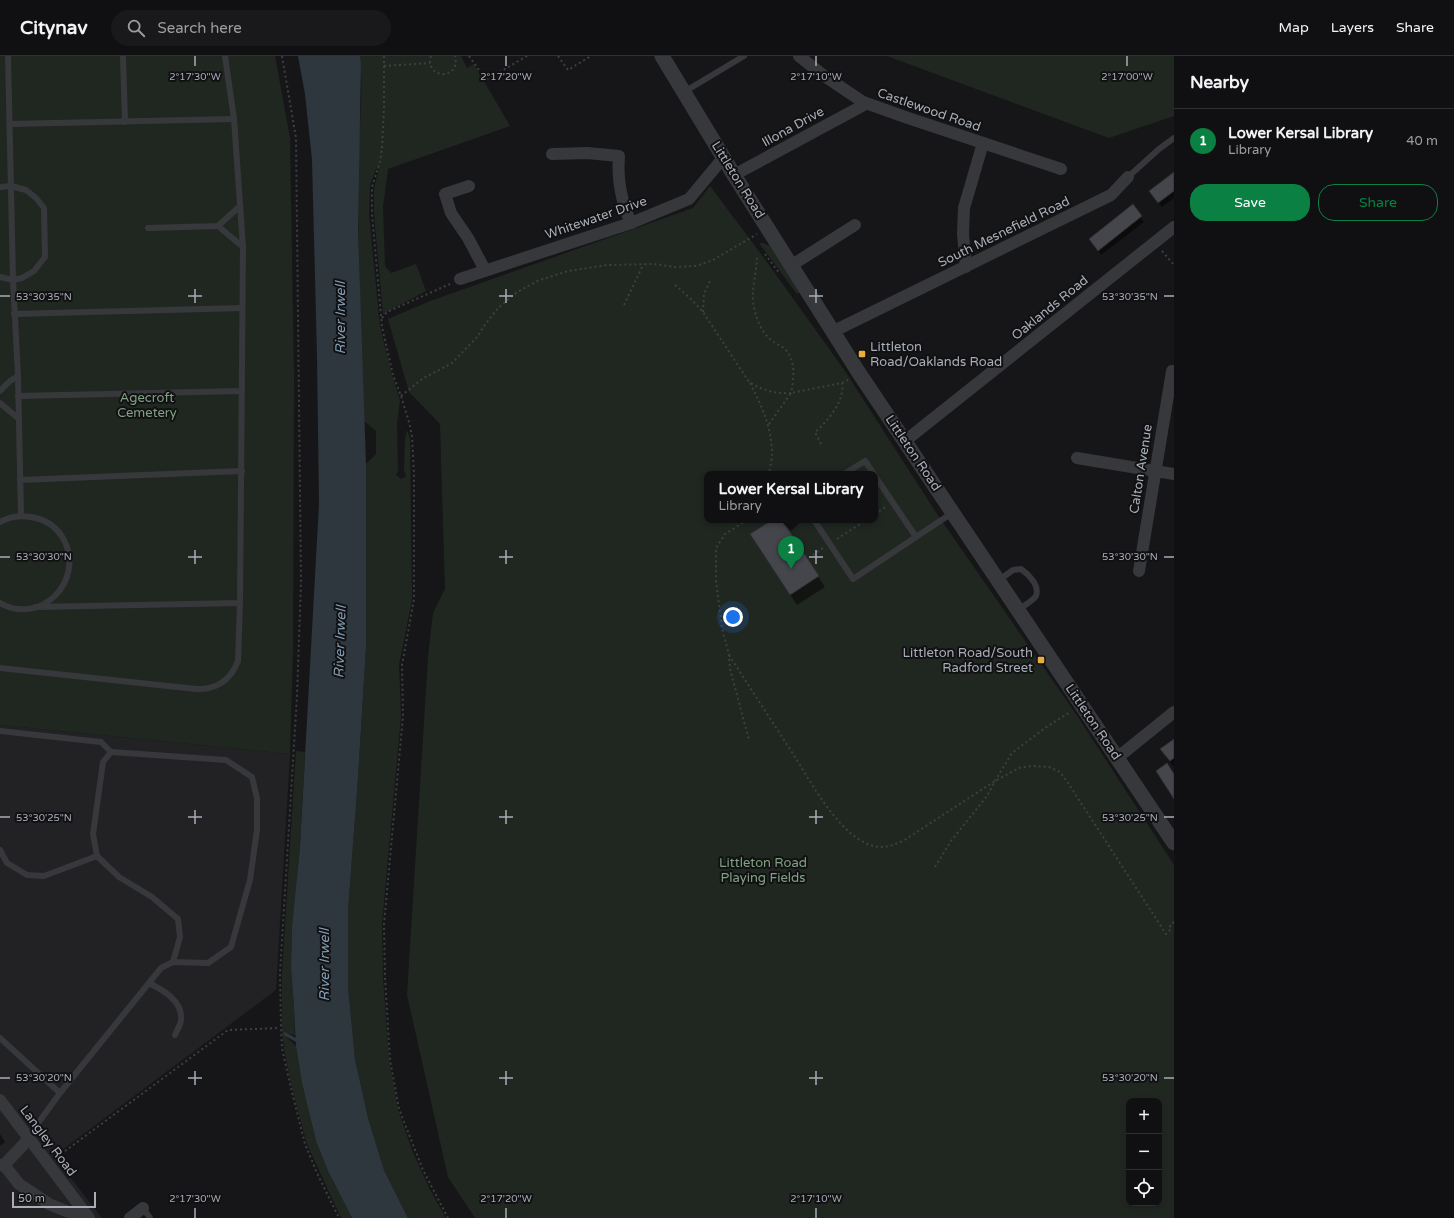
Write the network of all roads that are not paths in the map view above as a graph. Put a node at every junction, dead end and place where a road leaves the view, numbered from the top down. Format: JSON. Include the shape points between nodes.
{"nodes":[{"id":1,"x":8,"y":56,"type":"edge"},
{"id":2,"x":123,"y":56,"type":"edge"},
{"id":3,"x":225,"y":56,"type":"edge"},
{"id":4,"x":662,"y":56,"type":"edge"},
{"id":5,"x":744,"y":56,"type":"edge"},
{"id":6,"x":799,"y":56,"type":"edge"},
{"id":7,"x":684,"y":92,"type":"junction"},
{"id":8,"x":864,"y":102,"type":"junction"},
{"id":9,"x":234,"y":119,"type":"junction"},
{"id":10,"x":125,"y":122,"type":"junction"},
{"id":11,"x":10,"y":124,"type":"junction"},
{"id":12,"x":1174,"y":138,"type":"edge"},
{"id":13,"x":983,"y":143,"type":"junction"},
{"id":14,"x":552,"y":154,"type":"dead end"},
{"id":15,"x":724,"y":157,"type":"junction"},
{"id":16,"x":1061,"y":169,"type":"dead end"},
{"id":17,"x":734,"y":175,"type":"junction"},
{"id":18,"x":1128,"y":177,"type":"joint"},
{"id":19,"x":11,"y":186,"type":"junction"},
{"id":20,"x":469,"y":186,"type":"dead end"},
{"id":21,"x":0,"y":187,"type":"edge"},
{"id":22,"x":240,"y":206,"type":"junction"},
{"id":23,"x":631,"y":223,"type":"junction"},
{"id":24,"x":855,"y":225,"type":"dead end"},
{"id":25,"x":218,"y":226,"type":"junction"},
{"id":26,"x":1174,"y":227,"type":"edge"},
{"id":27,"x":148,"y":228,"type":"dead end"},
{"id":28,"x":243,"y":247,"type":"junction"},
{"id":29,"x":792,"y":265,"type":"junction"},
{"id":30,"x":966,"y":266,"type":"junction"},
{"id":31,"x":485,"y":270,"type":"junction"},
{"id":32,"x":0,"y":277,"type":"edge"},
{"id":33,"x":460,"y":279,"type":"road end"},
{"id":34,"x":13,"y":280,"type":"junction"},
{"id":35,"x":242,"y":308,"type":"junction"},
{"id":36,"x":14,"y":314,"type":"junction"},
{"id":37,"x":832,"y":332,"type":"junction"},
{"id":38,"x":1172,"y":371,"type":"dead end"},
{"id":39,"x":18,"y":376,"type":"junction"},
{"id":40,"x":0,"y":391,"type":"edge"},
{"id":41,"x":242,"y":392,"type":"junction"},
{"id":42,"x":18,"y":396,"type":"junction"},
{"id":43,"x":0,"y":403,"type":"edge"},
{"id":44,"x":19,"y":419,"type":"junction"},
{"id":45,"x":905,"y":441,"type":"junction"},
{"id":46,"x":1077,"y":458,"type":"dead end"},
{"id":47,"x":242,"y":471,"type":"junction"},
{"id":48,"x":848,"y":471,"type":"edge"},
{"id":49,"x":872,"y":471,"type":"edge"},
{"id":50,"x":1155,"y":471,"type":"junction"},
{"id":51,"x":1174,"y":474,"type":"edge"},
{"id":52,"x":20,"y":480,"type":"junction"},
{"id":53,"x":878,"y":481,"type":"edge"},
{"id":54,"x":953,"y":512,"type":"junction"},
{"id":55,"x":21,"y":516,"type":"junction"},
{"id":56,"x":0,"y":522,"type":"edge"},
{"id":57,"x":816,"y":523,"type":"edge"},
{"id":58,"x":916,"y":537,"type":"junction"},
{"id":59,"x":1139,"y":571,"type":"dead end"},
{"id":60,"x":999,"y":580,"type":"junction"},
{"id":61,"x":240,"y":603,"type":"junction"},
{"id":62,"x":1,"y":604,"type":"edge"},
{"id":63,"x":36,"y":607,"type":"junction"},
{"id":64,"x":1018,"y":610,"type":"junction"},
{"id":65,"x":0,"y":668,"type":"edge"},
{"id":66,"x":1174,"y":712,"type":"edge"},
{"id":67,"x":0,"y":731,"type":"edge"},
{"id":68,"x":111,"y":752,"type":"junction"},
{"id":69,"x":1117,"y":758,"type":"junction"},
{"id":70,"x":1174,"y":843,"type":"edge"},
{"id":71,"x":0,"y":850,"type":"edge"},
{"id":72,"x":97,"y":856,"type":"junction"},
{"id":73,"x":174,"y":962,"type":"junction"},
{"id":74,"x":149,"y":983,"type":"junction"},
{"id":75,"x":175,"y":1035,"type":"dead end"},
{"id":76,"x":0,"y":1038,"type":"edge"},
{"id":77,"x":60,"y":1093,"type":"junction"},
{"id":78,"x":0,"y":1100,"type":"edge"},
{"id":79,"x":28,"y":1137,"type":"junction"},
{"id":80,"x":2,"y":1165,"type":"edge"},
{"id":81,"x":143,"y":1208,"type":"joint"},
{"id":82,"x":83,"y":1218,"type":"edge"},
{"id":83,"x":89,"y":1218,"type":"edge"},
{"id":84,"x":130,"y":1218,"type":"edge"},
{"id":85,"x":150,"y":1218,"type":"edge"}],
"edges":[{"from":1,"to":11,"type":"lane"},
{"from":2,"to":10,"type":"lane"},
{"from":3,"to":9,"type":"lane"},
{"from":4,"to":7,"type":"street","name":"Littleton Road"},
{"from":5,"to":7,"type":"lane"},
{"from":6,"to":8,"type":"street","name":"Castlewood Road"},
{"from":7,"to":15,"type":"street","name":"Littleton Road"},
{"from":8,"to":13,"type":"street","name":"Castlewood Road"},
{"from":8,"to":17,"type":"street","name":"Illona Drive","via":[[862,106]]},
{"from":9,"to":10,"type":"lane"},
{"from":9,"to":22,"type":"lane"},
{"from":10,"to":11,"type":"lane"},
{"from":11,"to":19,"type":"lane"},
{"from":12,"to":18,"type":"lane","name":"South Mesnefield Road"},
{"from":13,"to":16,"type":"street","name":"Castlewood Road"},
{"from":13,"to":30,"type":"street","via":[[964,208],[962,234]]},
{"from":14,"to":23,"type":"street","via":[[587,153],[619,156],[618,178],[622,201]]},
{"from":15,"to":17,"type":"street","name":"Littleton Road"},
{"from":15,"to":23,"type":"street","name":"Whitewater Drive","via":[[690,199]]},
{"from":17,"to":29,"type":"street","name":"Littleton Road"},
{"from":18,"to":30,"type":"street","name":"South Mesnefield Road","via":[[1111,195]]},
{"from":19,"to":21,"type":"lane"},
{"from":19,"to":34,"type":"lane"},
{"from":19,"to":34,"type":"lane","via":[[32,194],[44,208],[45,257],[34,271]]},
{"from":20,"to":31,"type":"street","via":[[445,194],[451,212]]},
{"from":22,"to":25,"type":"lane"},
{"from":22,"to":28,"type":"lane"},
{"from":23,"to":31,"type":"street","name":"Whitewater Drive"},
{"from":24,"to":29,"type":"street"},
{"from":25,"to":27,"type":"lane"},
{"from":25,"to":28,"type":"lane"},
{"from":26,"to":45,"type":"street","name":"Oaklands Road"},
{"from":28,"to":35,"type":"lane"},
{"from":29,"to":37,"type":"street","name":"Littleton Road"},
{"from":30,"to":37,"type":"street","name":"South Mesnefield Road"},
{"from":31,"to":33,"type":"street","name":"Whitewater Drive"},
{"from":32,"to":34,"type":"lane"},
{"from":34,"to":36,"type":"lane"},
{"from":35,"to":36,"type":"lane"},
{"from":35,"to":41,"type":"lane"},
{"from":36,"to":39,"type":"lane"},
{"from":37,"to":45,"type":"street","name":"Littleton Road"},
{"from":38,"to":50,"type":"street","name":"Calton Avenue"},
{"from":39,"to":40,"type":"lane"},
{"from":39,"to":42,"type":"lane"},
{"from":41,"to":42,"type":"lane"},
{"from":41,"to":47,"type":"lane"},
{"from":42,"to":44,"type":"lane"},
{"from":43,"to":44,"type":"lane"},
{"from":44,"to":52,"type":"lane"},
{"from":45,"to":54,"type":"street","name":"Littleton Road"},
{"from":46,"to":50,"type":"street"},
{"from":47,"to":52,"type":"lane"},
{"from":47,"to":61,"type":"lane"},
{"from":48,"to":49,"type":"lane","via":[[865,460]]},
{"from":50,"to":51,"type":"street"},
{"from":50,"to":59,"type":"street","name":"Calton Avenue"},
{"from":52,"to":55,"type":"lane"},
{"from":53,"to":58,"type":"lane"},
{"from":54,"to":58,"type":"lane"},
{"from":54,"to":60,"type":"street","name":"Littleton Road"},
{"from":55,"to":56,"type":"lane"},
{"from":55,"to":63,"type":"lane","via":[[40,519],[56,530],[67,546],[69,555],[65,583],[53,598]]},
{"from":57,"to":58,"type":"lane","via":[[853,579]]},
{"from":60,"to":64,"type":"street","name":"Littleton Road"},
{"from":60,"to":64,"type":"lane","via":[[1013,570],[1021,569],[1031,578],[1036,595]]},
{"from":61,"to":63,"type":"lane"},
{"from":61,"to":65,"type":"lane","via":[[238,661],[227,678],[209,688],[196,689]]},
{"from":62,"to":63,"type":"lane","via":[[20,609]]},
{"from":64,"to":69,"type":"street","name":"Littleton Road"},
{"from":66,"to":69,"type":"street"},
{"from":67,"to":68,"type":"lane","via":[[101,742]]},
{"from":68,"to":72,"type":"lane","via":[[103,762],[92,834]]},
{"from":68,"to":73,"type":"lane","via":[[226,760],[252,777],[257,798],[257,830],[250,880],[231,947],[208,963]]},
{"from":69,"to":70,"type":"street","name":"Littleton Road"},
{"from":71,"to":72,"type":"lane","via":[[7,863],[27,875],[39,876]]},
{"from":72,"to":73,"type":"lane","via":[[120,877],[152,897],[178,919],[180,937]]},
{"from":73,"to":74,"type":"lane","via":[[161,968]]},
{"from":74,"to":75,"type":"lane","via":[[167,992],[179,1007],[181,1020]]},
{"from":74,"to":77,"type":"lane"},
{"from":76,"to":77,"type":"lane"},
{"from":77,"to":79,"type":"lane"},
{"from":78,"to":79,"type":"street","name":"Langley Road"},
{"from":79,"to":80,"type":"street"},
{"from":79,"to":83,"type":"street","name":"Langley Road"},
{"from":80,"to":82,"type":"street","via":[[19,1184],[49,1204]]},
{"from":81,"to":84,"type":"street"},
{"from":81,"to":85,"type":"lane"}]}
